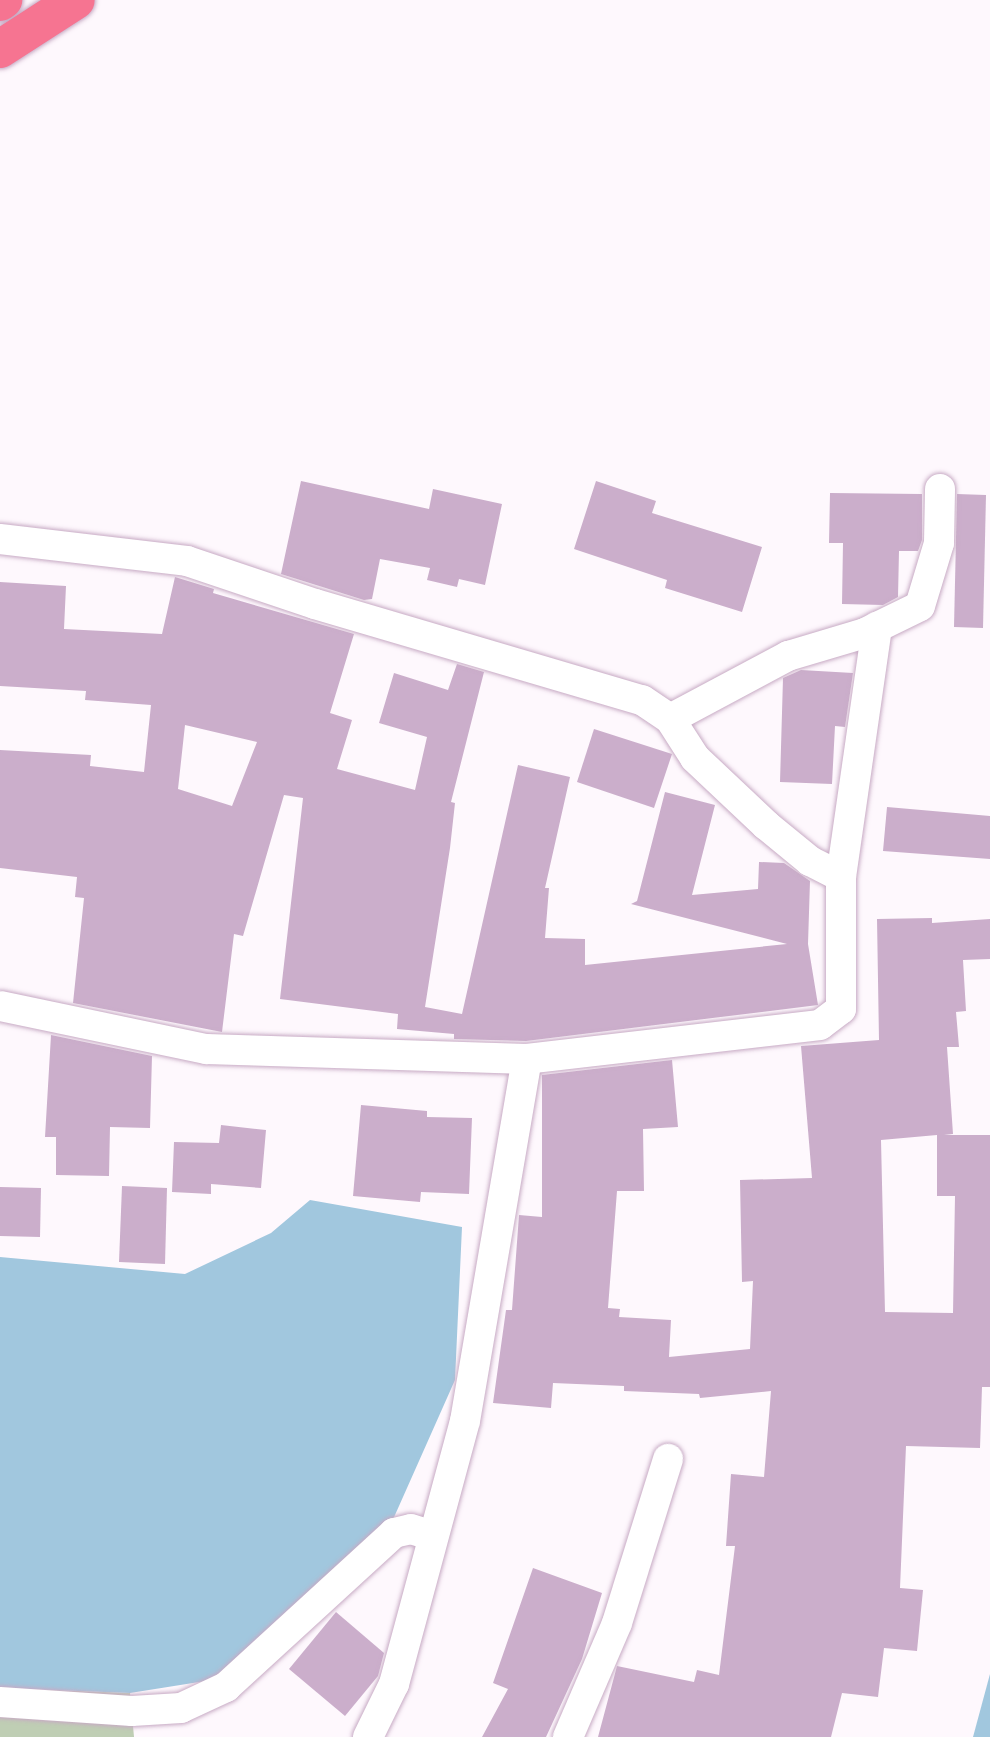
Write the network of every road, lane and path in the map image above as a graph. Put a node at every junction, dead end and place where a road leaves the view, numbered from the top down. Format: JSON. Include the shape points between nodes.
{"nodes":[{"id":1,"x":76,"y":0,"type":"edge"},
{"id":2,"x":0,"y":48,"type":"edge"},
{"id":3,"x":940,"y":489,"type":"dead end"},
{"id":4,"x":0,"y":539,"type":"edge"},
{"id":5,"x":877,"y":627,"type":"junction"},
{"id":6,"x":670,"y":719,"type":"junction"},
{"id":7,"x":841,"y":877,"type":"junction"},
{"id":8,"x":0,"y":1006,"type":"edge"},
{"id":9,"x":527,"y":1059,"type":"junction"},
{"id":10,"x":668,"y":1459,"type":"dead end"},
{"id":11,"x":433,"y":1536,"type":"junction"},
{"id":12,"x":0,"y":1702,"type":"edge"},
{"id":13,"x":368,"y":1737,"type":"edge"},
{"id":14,"x":568,"y":1737,"type":"edge"}],
"edges":[{"from":1,"to":2,"type":"highway"},
{"from":3,"to":5,"type":"street","via":[[939,543],[920,606]]},
{"from":4,"to":6,"type":"street","via":[[187,561],[328,608],[642,700]]},
{"from":5,"to":6,"type":"street","via":[[788,656]]},
{"from":5,"to":7,"type":"street"},
{"from":6,"to":7,"type":"street","via":[[695,758],[766,825],[810,861]]},
{"from":7,"to":9,"type":"street","via":[[841,1009],[832,1020]]},
{"from":8,"to":9,"type":"street","via":[[206,1049]]},
{"from":9,"to":11,"type":"street","via":[[465,1421]]},
{"from":10,"to":14,"type":"street","via":[[617,1623]]},
{"from":11,"to":12,"type":"street","via":[[411,1529],[394,1533],[226,1687],[181,1708],[132,1711]]},
{"from":11,"to":13,"type":"street","via":[[394,1684]]}]}
